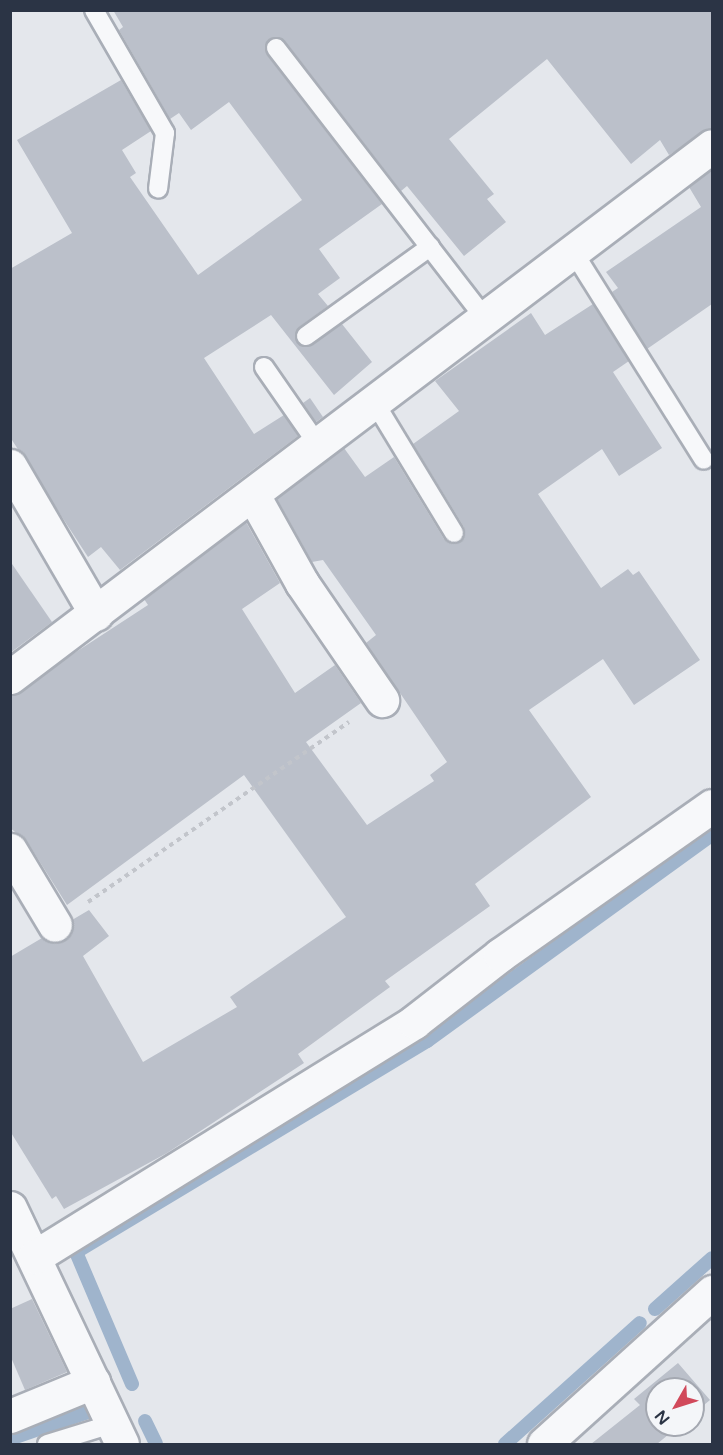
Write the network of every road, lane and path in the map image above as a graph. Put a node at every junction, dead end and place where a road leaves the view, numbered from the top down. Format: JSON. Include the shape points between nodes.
{"nodes":[{"id":1,"x":94,"y":10,"type":"edge"},
{"id":2,"x":276,"y":48,"type":"dead end"},
{"id":3,"x":712,"y":146,"type":"edge"},
{"id":4,"x":158,"y":189,"type":"dead end"},
{"id":5,"x":430,"y":248,"type":"junction"},
{"id":6,"x":574,"y":253,"type":"junction"},
{"id":7,"x":486,"y":320,"type":"junction"},
{"id":8,"x":306,"y":336,"type":"dead end"},
{"id":9,"x":264,"y":367,"type":"dead end"},
{"id":10,"x":375,"y":404,"type":"junction"},
{"id":11,"x":319,"y":446,"type":"junction"},
{"id":12,"x":704,"y":460,"type":"dead end"},
{"id":13,"x":10,"y":466,"type":"edge"},
{"id":14,"x":253,"y":495,"type":"junction"},
{"id":15,"x":454,"y":533,"type":"dead end"},
{"id":16,"x":96,"y":614,"type":"junction"},
{"id":17,"x":10,"y":677,"type":"edge"},
{"id":18,"x":382,"y":700,"type":"joint"},
{"id":19,"x":712,"y":806,"type":"edge"},
{"id":20,"x":10,"y":850,"type":"edge"},
{"id":21,"x":55,"y":925,"type":"joint"},
{"id":22,"x":10,"y":1208,"type":"edge"},
{"id":23,"x":34,"y":1257,"type":"junction"},
{"id":24,"x":712,"y":1292,"type":"edge"},
{"id":25,"x":93,"y":1382,"type":"junction"},
{"id":26,"x":10,"y":1416,"type":"edge"},
{"id":27,"x":117,"y":1434,"type":"edge"},
{"id":28,"x":47,"y":1444,"type":"edge"},
{"id":29,"x":544,"y":1444,"type":"edge"}],
"edges":[{"from":1,"to":4,"type":"lane","via":[[165,133]]},
{"from":2,"to":5,"type":"lane"},
{"from":3,"to":6,"type":"street"},
{"from":5,"to":7,"type":"lane"},
{"from":5,"to":8,"type":"lane"},
{"from":6,"to":7,"type":"street"},
{"from":6,"to":12,"type":"lane"},
{"from":7,"to":10,"type":"street"},
{"from":9,"to":11,"type":"lane"},
{"from":10,"to":11,"type":"street"},
{"from":10,"to":15,"type":"lane"},
{"from":11,"to":14,"type":"street"},
{"from":13,"to":16,"type":"street"},
{"from":14,"to":16,"type":"street"},
{"from":14,"to":18,"type":"street","via":[[302,583]]},
{"from":16,"to":17,"type":"street"},
{"from":18,"to":21,"type":"path"},
{"from":19,"to":23,"type":"street","via":[[510,948],[414,1023]]},
{"from":20,"to":21,"type":"street"},
{"from":22,"to":23,"type":"street"},
{"from":23,"to":25,"type":"street"},
{"from":24,"to":29,"type":"street"},
{"from":25,"to":26,"type":"street"},
{"from":25,"to":27,"type":"street"},
{"from":27,"to":28,"type":"lane"}]}
